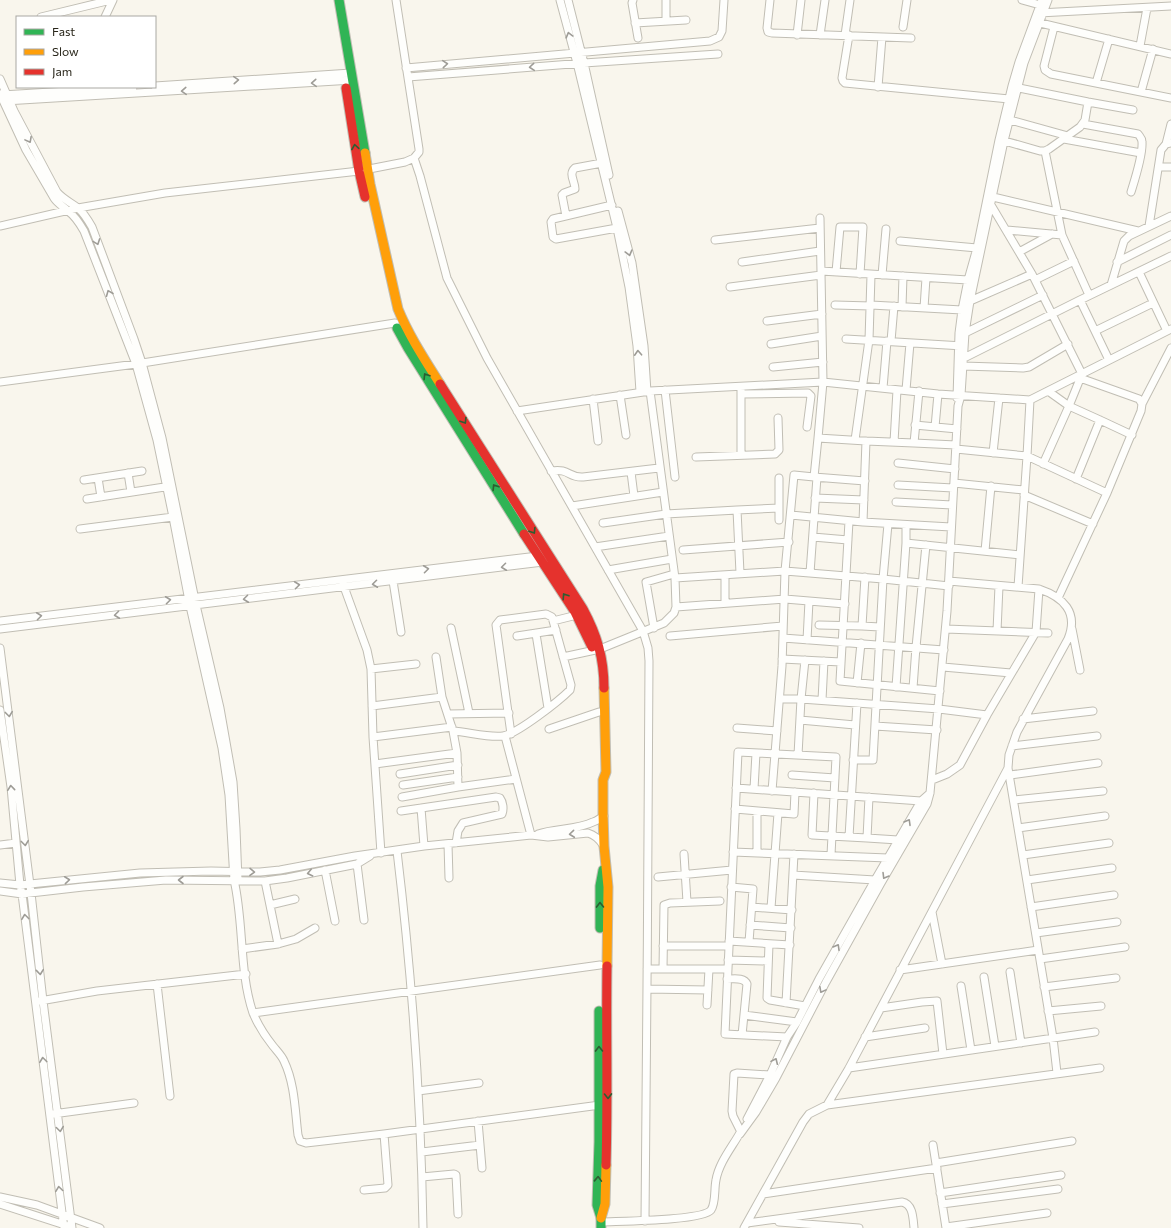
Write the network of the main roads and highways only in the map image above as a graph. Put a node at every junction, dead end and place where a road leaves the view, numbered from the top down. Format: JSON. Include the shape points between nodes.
{"nodes":[{"id":1,"x":332,"y":0,"type":"edge"},
{"id":2,"x":339,"y":0,"type":"edge"},
{"id":3,"x":348,"y":77,"type":"junction"},
{"id":4,"x":363,"y":170,"type":"junction"},
{"id":5,"x":597,"y":650,"type":"junction"},
{"id":6,"x":603,"y":780,"type":"junction"},
{"id":7,"x":605,"y":861,"type":"junction"},
{"id":8,"x":601,"y":1223,"type":"edge"}],
"edges":[{"from":1,"to":3,"type":"main road"},
{"from":2,"to":3,"type":"main road"},
{"from":3,"to":4,"type":"main road"},
{"from":4,"to":5,"type":"main road","one_way":true,"via":[[398,309],[405,326],[583,609],[593,628]]},
{"from":5,"to":4,"type":"main road","one_way":true,"via":[[408,348],[395,323]]},
{"from":5,"to":6,"type":"main road","via":[[598,772]]},
{"from":5,"to":6,"type":"main road","via":[[604,674],[606,772]]},
{"from":6,"to":7,"type":"main road"},
{"from":7,"to":8,"type":"main road","one_way":true,"via":[[608,887],[608,1109],[605,1204]]},
{"from":8,"to":7,"type":"main road","one_way":true,"via":[[597,1205],[600,1104],[600,886]]}]}
